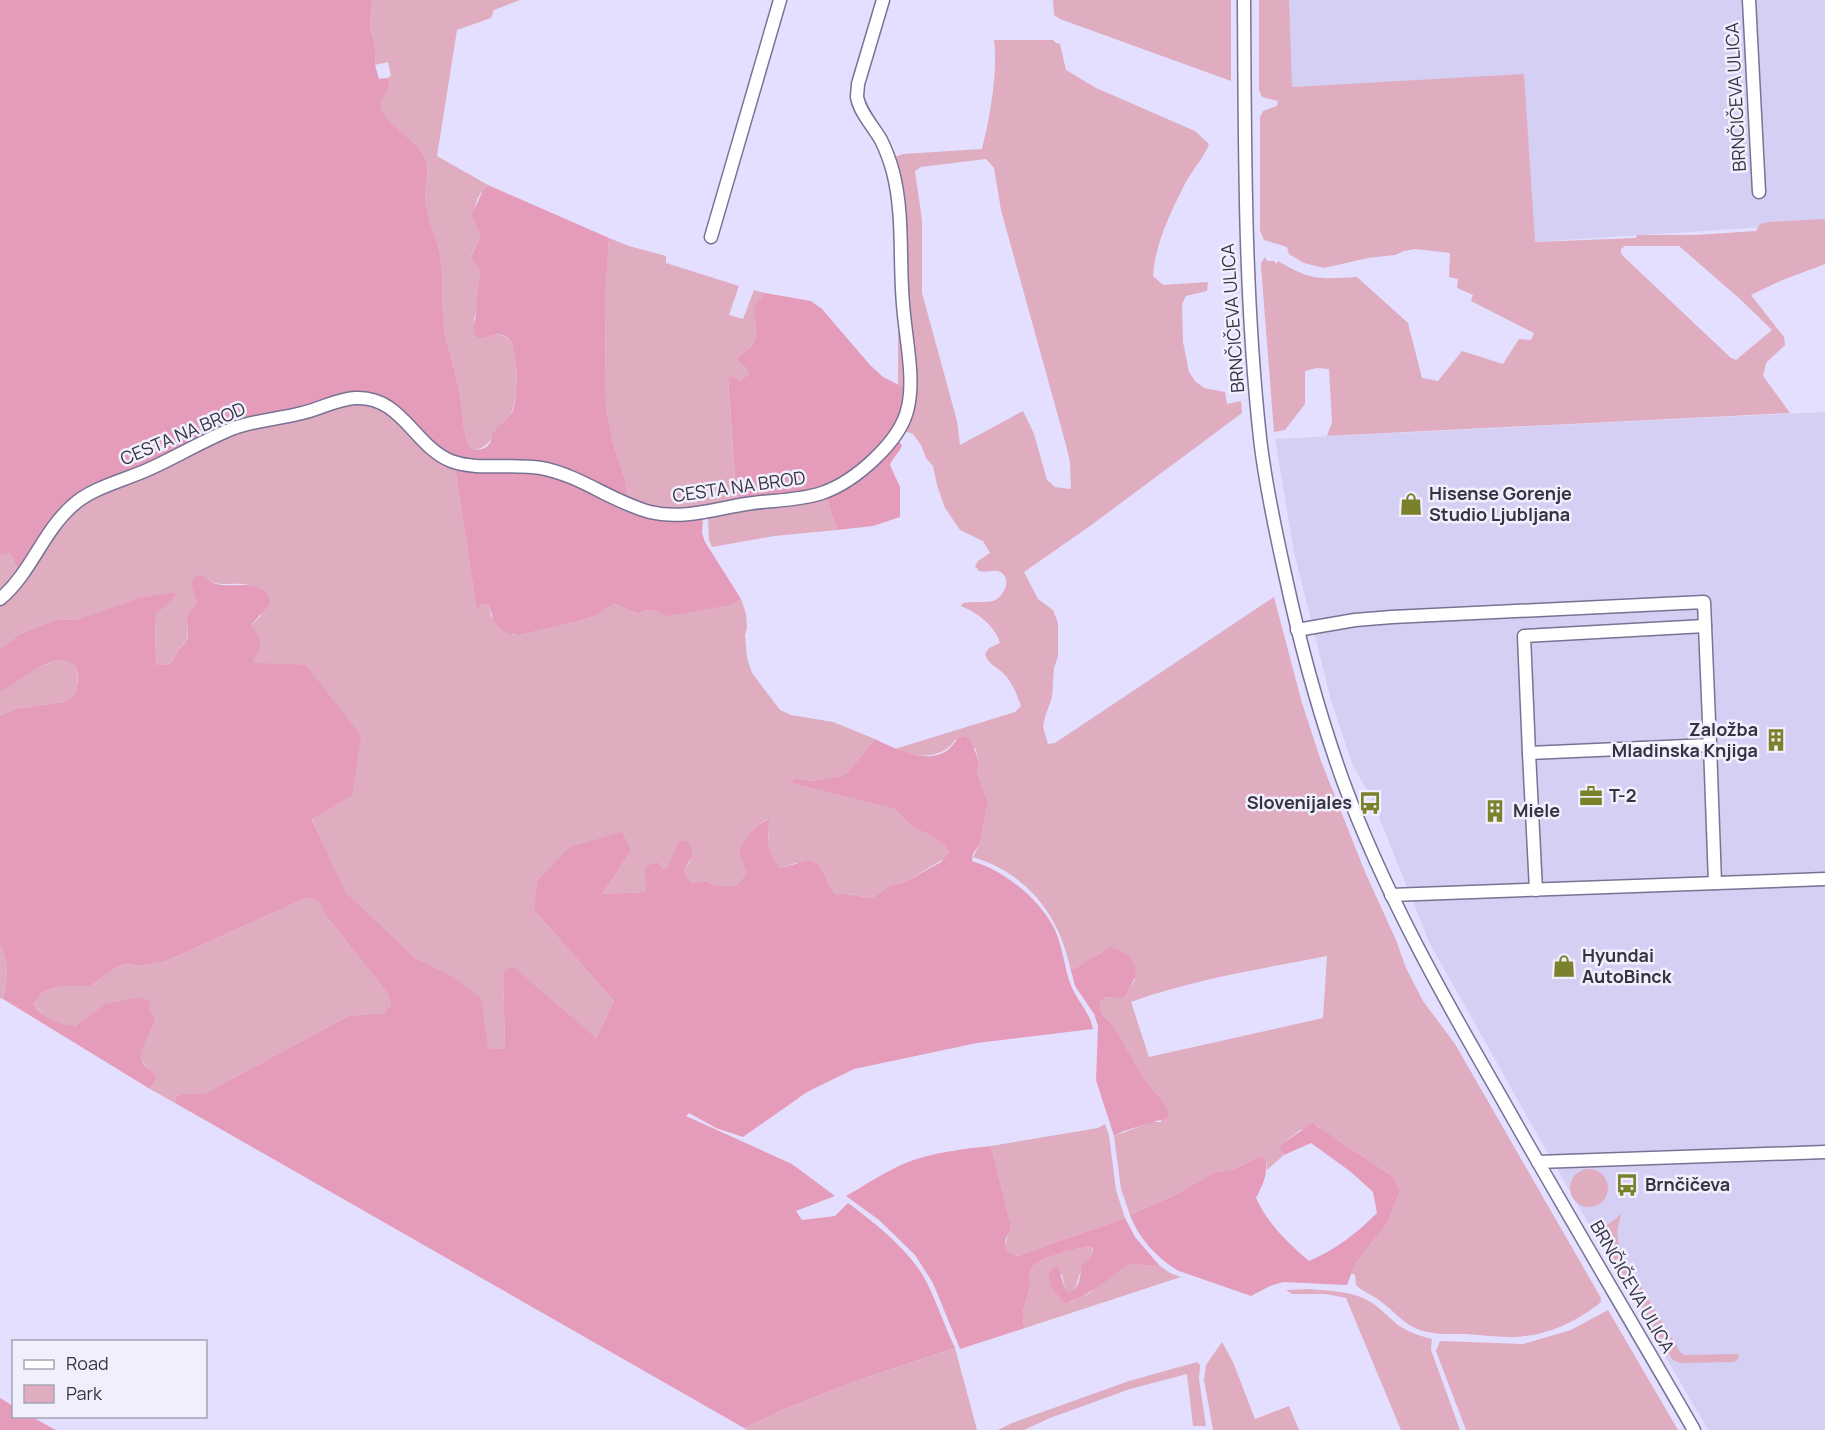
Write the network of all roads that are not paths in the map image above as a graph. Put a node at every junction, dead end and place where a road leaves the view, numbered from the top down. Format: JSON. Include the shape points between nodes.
{"nodes":[{"id":1,"x":780,"y":0,"type":"edge"},
{"id":2,"x":883,"y":0,"type":"edge"},
{"id":3,"x":1244,"y":0,"type":"edge"},
{"id":4,"x":1749,"y":0,"type":"edge"},
{"id":5,"x":1759,"y":192,"type":"dead end"},
{"id":6,"x":711,"y":237,"type":"dead end"},
{"id":7,"x":0,"y":599,"type":"edge"},
{"id":8,"x":1705,"y":626,"type":"junction"},
{"id":9,"x":1297,"y":630,"type":"junction"},
{"id":10,"x":1710,"y":745,"type":"junction"},
{"id":11,"x":1529,"y":753,"type":"junction"},
{"id":12,"x":1825,"y":879,"type":"edge"},
{"id":13,"x":1715,"y":883,"type":"junction"},
{"id":14,"x":1536,"y":890,"type":"junction"},
{"id":15,"x":1391,"y":895,"type":"junction"},
{"id":16,"x":1825,"y":1152,"type":"edge"},
{"id":17,"x":1538,"y":1162,"type":"junction"},
{"id":18,"x":1694,"y":1430,"type":"edge"}],
"edges":[{"from":1,"to":6,"type":"street"},
{"from":2,"to":7,"type":"street","name":"CESTA NA BROD","via":[[857,96],[888,156],[898,195],[909,398],[905,418],[889,443],[849,478],[814,495],[705,513],[666,515],[617,500],[555,472],[454,462],[431,447],[387,405],[354,398],[236,428],[81,498],[57,521],[22,578]]},
{"from":3,"to":9,"type":"street","name":"BRNČIČEVA ULICA","via":[[1249,317],[1260,442]]},
{"from":4,"to":5,"type":"street","name":"BRNČIČEVA ULICA"},
{"from":8,"to":9,"type":"street","via":[[1704,602],[1392,617]]},
{"from":8,"to":10,"type":"street"},
{"from":8,"to":11,"type":"street","via":[[1524,636]]},
{"from":9,"to":15,"type":"street","name":"BRNČIČEVA ULICA","via":[[1343,780]]},
{"from":10,"to":11,"type":"street"},
{"from":10,"to":13,"type":"street"},
{"from":11,"to":14,"type":"street"},
{"from":12,"to":13,"type":"street"},
{"from":13,"to":14,"type":"street"},
{"from":14,"to":15,"type":"street"},
{"from":15,"to":17,"type":"street","name":"BRNČIČEVA ULICA"},
{"from":16,"to":17,"type":"street"},
{"from":17,"to":18,"type":"street","name":"BRNČIČEVA ULICA"}]}
